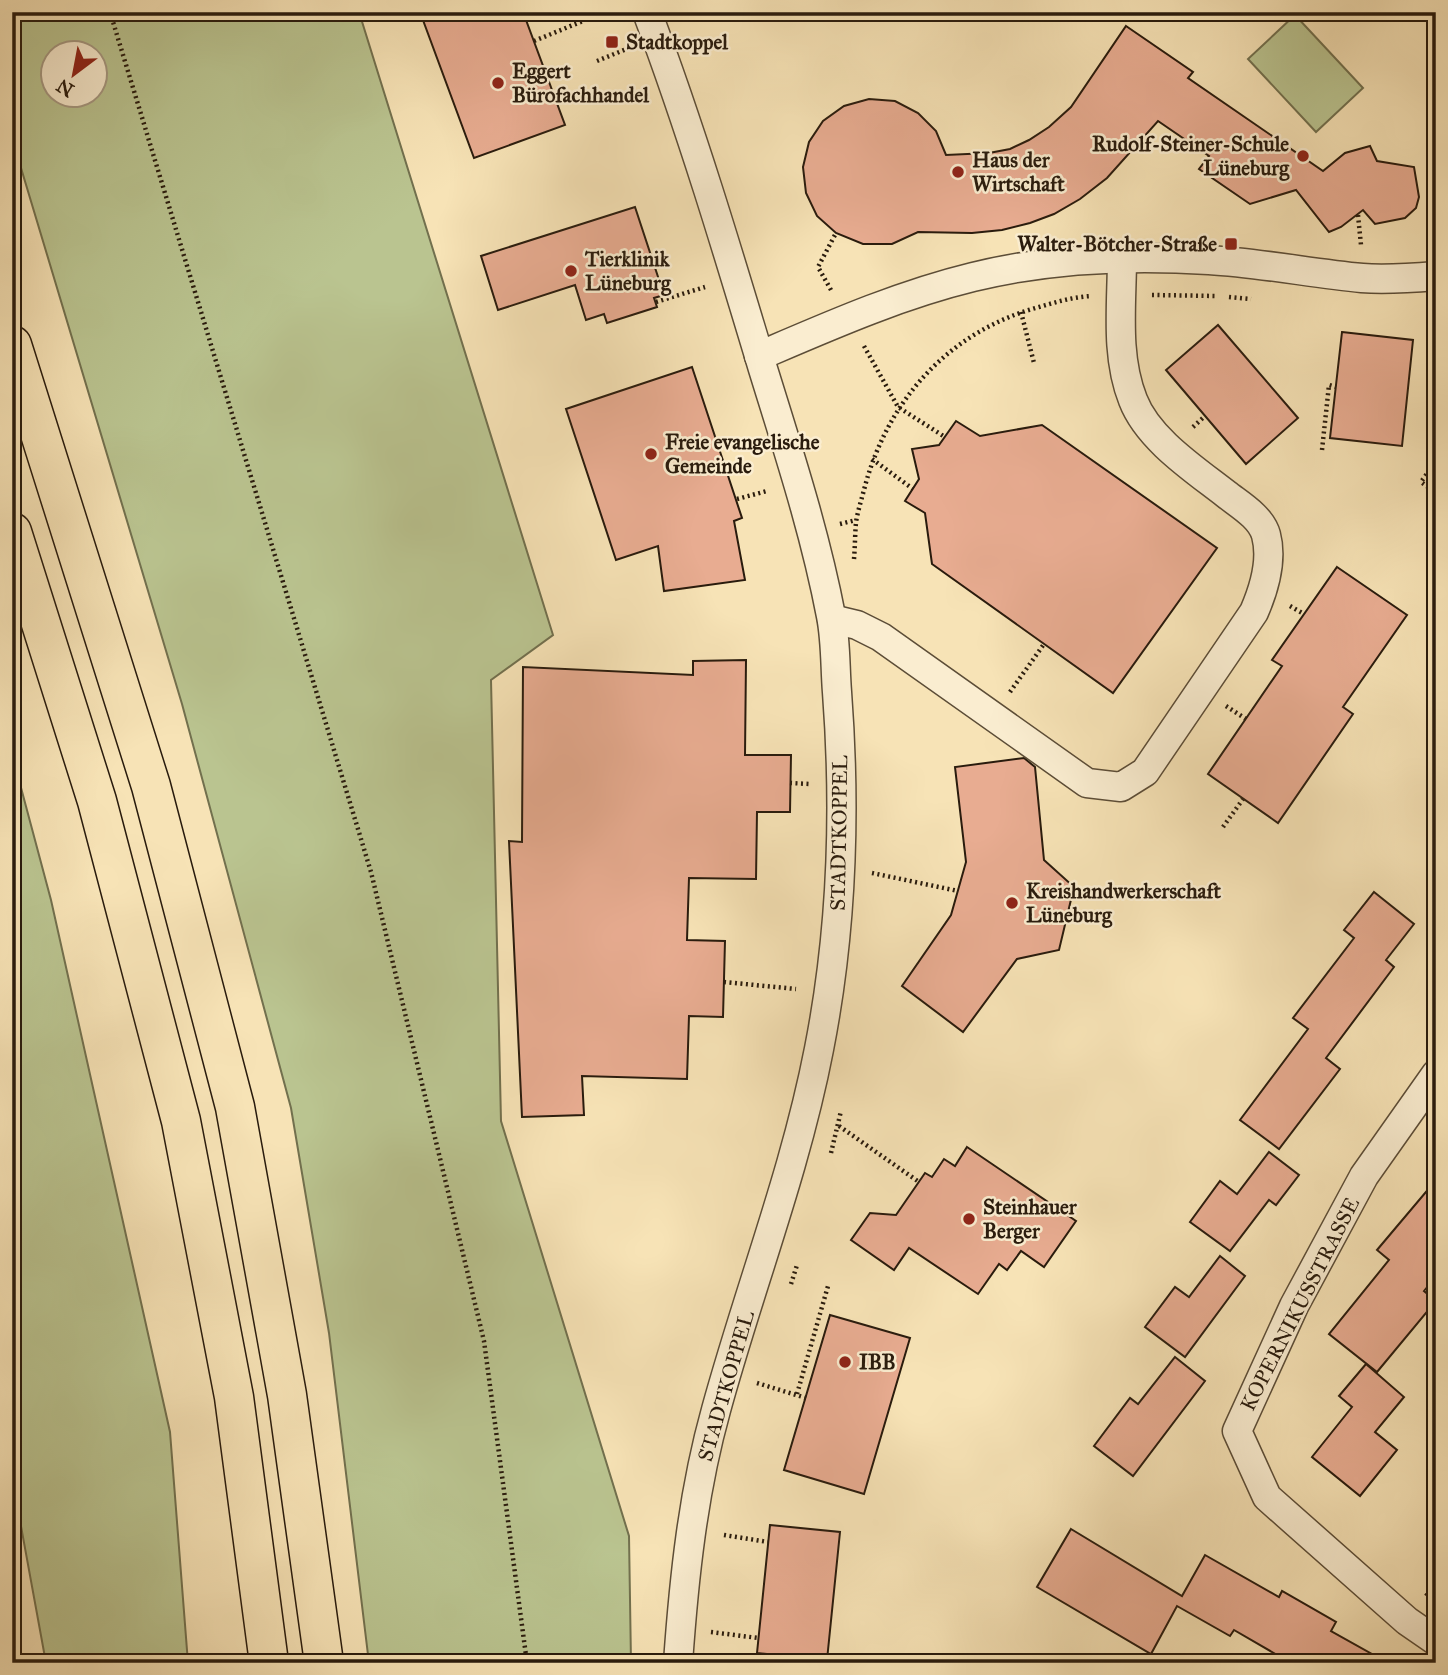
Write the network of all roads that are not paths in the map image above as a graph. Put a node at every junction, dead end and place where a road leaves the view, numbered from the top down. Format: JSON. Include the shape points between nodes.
{"nodes":[{"id":1,"x":647,"y":12,"type":"edge"},
{"id":2,"x":1122,"y":257,"type":"junction"},
{"id":3,"x":1436,"y":276,"type":"edge"},
{"id":4,"x":12,"y":345,"type":"edge"},
{"id":5,"x":759,"y":356,"type":"junction"},
{"id":6,"x":12,"y":532,"type":"edge"},
{"id":7,"x":832,"y":619,"type":"junction"},
{"id":8,"x":1436,"y":1074,"type":"edge"},
{"id":9,"x":1436,"y":1641,"type":"edge"},
{"id":10,"x":269,"y":1663,"type":"edge"},
{"id":11,"x":324,"y":1663,"type":"edge"},
{"id":12,"x":678,"y":1663,"type":"edge"}],
"edges":[{"from":1,"to":5,"type":"street","name":"STADTKOPPEL"},
{"from":2,"to":3,"type":"street","via":[[1211,260],[1365,278]]},
{"from":2,"to":5,"type":"street","via":[[1046,263],[973,277],[847,318]]},
{"from":2,"to":7,"type":"street","via":[[1122,346],[1133,402],[1168,449],[1253,514],[1266,534],[1269,561],[1254,612],[1145,772],[1121,787],[1087,783],[881,637]]},
{"from":4,"to":11,"type":"highway","via":[[151,786],[235,1107],[287,1395]]},
{"from":5,"to":7,"type":"street","name":"STADTKOPPEL"},
{"from":6,"to":10,"type":"highway","via":[[97,801],[181,1121],[234,1396]]},
{"from":7,"to":12,"type":"street","name":"STADTKOPPEL","via":[[842,785],[838,923],[830,992],[804,1121],[716,1409],[691,1531]]},
{"from":8,"to":9,"type":"street","name":"KOPERNIKUSSTRASSE","via":[[1364,1176],[1294,1306],[1237,1431],[1267,1497]]}]}
